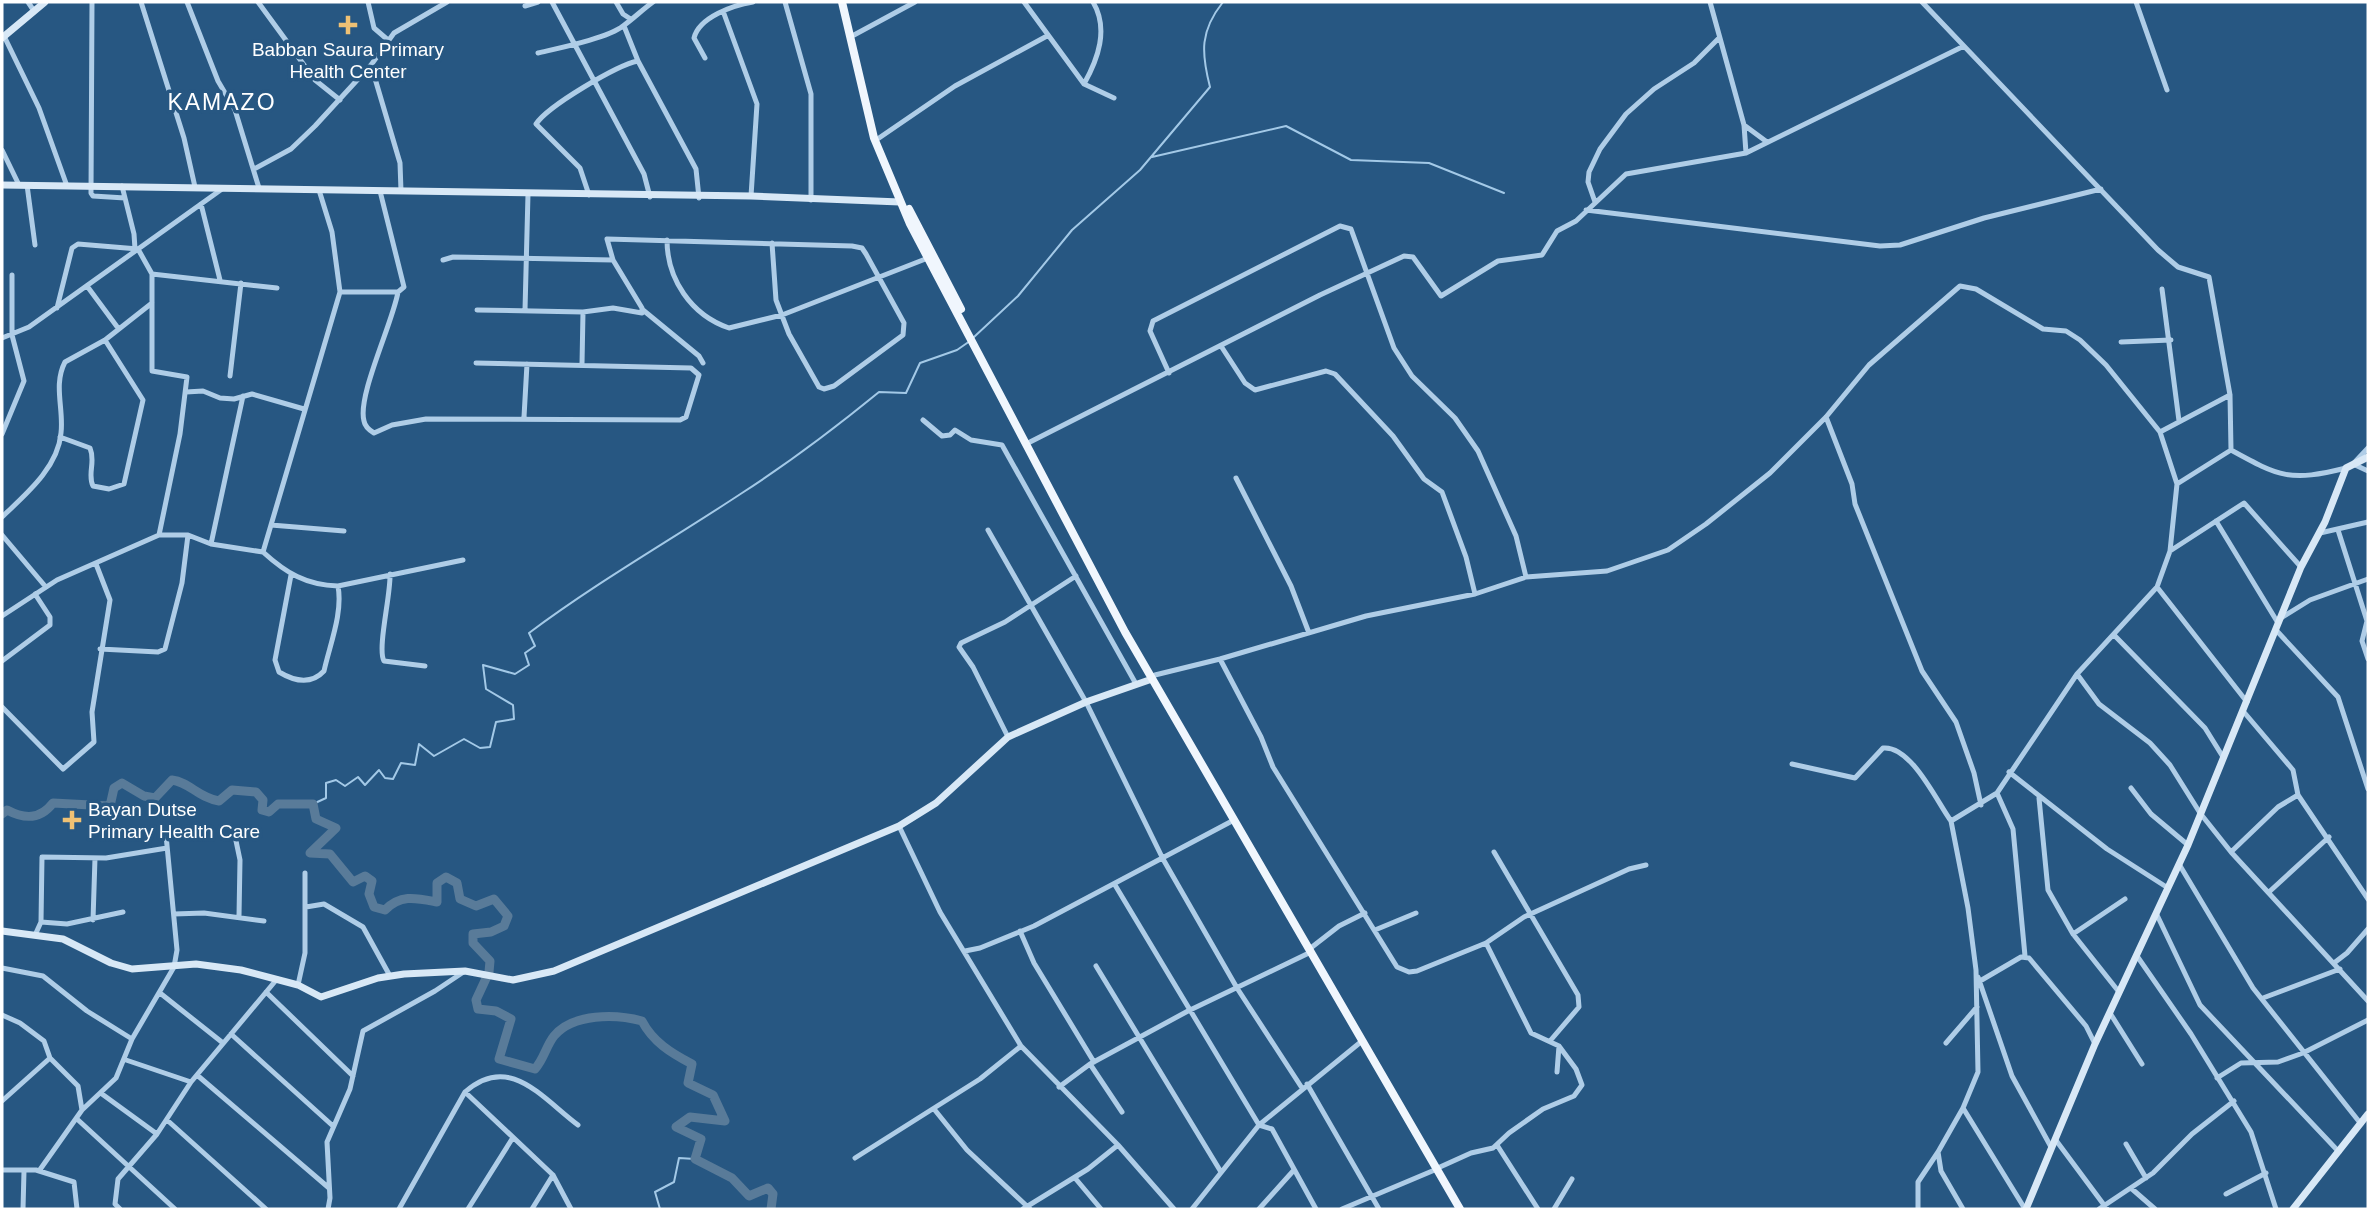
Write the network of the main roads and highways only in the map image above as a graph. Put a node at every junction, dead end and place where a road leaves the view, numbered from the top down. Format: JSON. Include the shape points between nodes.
{"nodes":[{"id":1,"x":844,"y":2,"type":"edge"},
{"id":2,"x":1153,"y":677,"type":"junction"},
{"id":3,"x":1249,"y":842,"type":"junction"},
{"id":4,"x":1312,"y":949,"type":"junction"},
{"id":5,"x":1438,"y":1168,"type":"junction"},
{"id":6,"x":1463,"y":1209,"type":"edge"}],
"edges":[{"from":1,"to":2,"type":"main road","via":[[879,138],[909,209]]},
{"from":1,"to":2,"type":"main road","via":[[874,138],[900,202]]},
{"from":2,"to":3,"type":"main road"},
{"from":2,"to":3,"type":"main road"},
{"from":3,"to":4,"type":"main road"},
{"from":4,"to":5,"type":"main road"},
{"from":4,"to":5,"type":"main road"},
{"from":5,"to":6,"type":"main road"}]}
